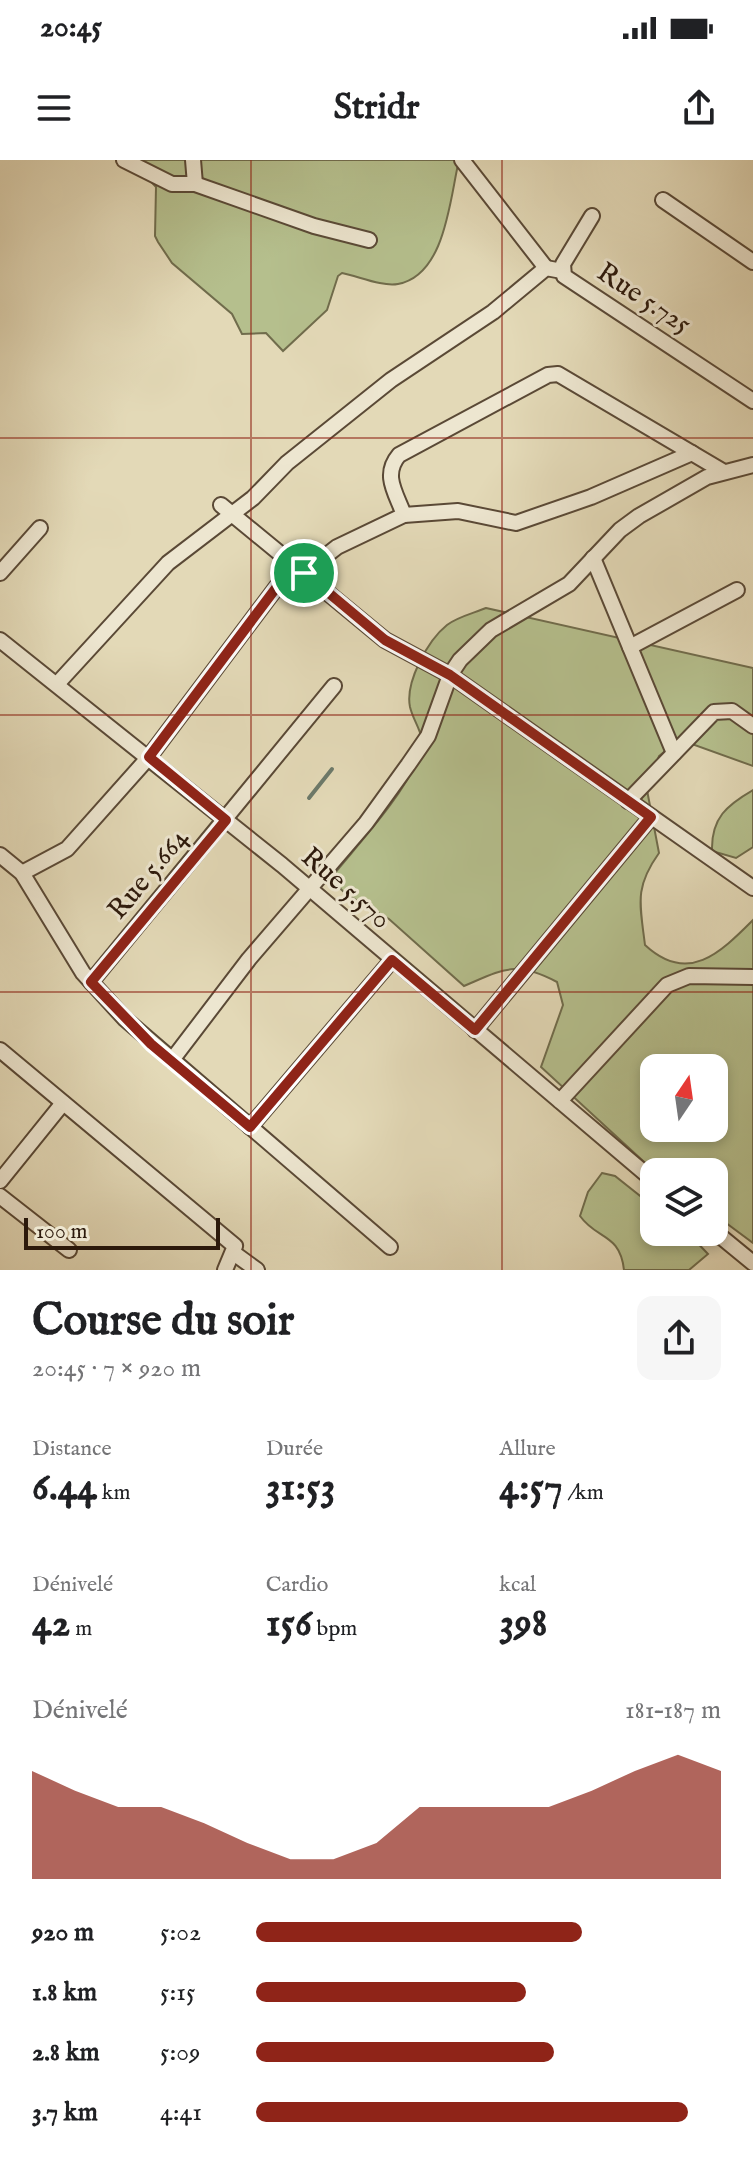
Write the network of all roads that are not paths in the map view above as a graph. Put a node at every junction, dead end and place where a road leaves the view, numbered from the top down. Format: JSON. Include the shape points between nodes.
{"nodes":[{"id":1,"x":124,"y":160,"type":"edge"},
{"id":2,"x":193,"y":160,"type":"edge"},
{"id":3,"x":462,"y":160,"type":"edge"},
{"id":4,"x":195,"y":184,"type":"junction"},
{"id":5,"x":663,"y":200,"type":"dead end"},
{"id":6,"x":592,"y":216,"type":"dead end"},
{"id":7,"x":369,"y":240,"type":"dead end"},
{"id":8,"x":753,"y":262,"type":"edge"},
{"id":9,"x":546,"y":268,"type":"junction"},
{"id":10,"x":562,"y":271,"type":"junction"},
{"id":11,"x":753,"y":401,"type":"edge"},
{"id":12,"x":692,"y":453,"type":"junction"},
{"id":13,"x":753,"y":465,"type":"edge"},
{"id":14,"x":724,"y":472,"type":"junction"},
{"id":15,"x":227,"y":509,"type":"junction"},
{"id":16,"x":404,"y":515,"type":"junction"},
{"id":17,"x":40,"y":528,"type":"dead end"},
{"id":18,"x":593,"y":558,"type":"junction"},
{"id":19,"x":299,"y":569,"type":"junction"},
{"id":20,"x":0,"y":573,"type":"edge"},
{"id":21,"x":737,"y":590,"type":"dead end"},
{"id":22,"x":0,"y":640,"type":"edge"},
{"id":23,"x":630,"y":647,"type":"junction"},
{"id":24,"x":450,"y":675,"type":"junction"},
{"id":25,"x":58,"y":683,"type":"junction"},
{"id":26,"x":334,"y":686,"type":"dead end"},
{"id":27,"x":753,"y":726,"type":"edge"},
{"id":28,"x":674,"y":753,"type":"junction"},
{"id":29,"x":149,"y":757,"type":"junction"},
{"id":30,"x":628,"y":801,"type":"junction"},
{"id":31,"x":651,"y":817,"type":"junction"},
{"id":32,"x":226,"y":820,"type":"junction"},
{"id":33,"x":0,"y":855,"type":"edge"},
{"id":34,"x":22,"y":873,"type":"junction"},
{"id":35,"x":753,"y":888,"type":"edge"},
{"id":36,"x":310,"y":889,"type":"junction"},
{"id":37,"x":392,"y":960,"type":"junction"},
{"id":38,"x":753,"y":977,"type":"edge"},
{"id":39,"x":91,"y":982,"type":"junction"},
{"id":40,"x":475,"y":1030,"type":"junction"},
{"id":41,"x":0,"y":1050,"type":"edge"},
{"id":42,"x":172,"y":1060,"type":"junction"},
{"id":43,"x":560,"y":1101,"type":"junction"},
{"id":44,"x":63,"y":1103,"type":"junction"},
{"id":45,"x":250,"y":1127,"type":"junction"},
{"id":46,"x":640,"y":1169,"type":"edge"},
{"id":47,"x":0,"y":1181,"type":"edge"},
{"id":48,"x":0,"y":1196,"type":"edge"},
{"id":49,"x":728,"y":1242,"type":"edge"},
{"id":50,"x":390,"y":1247,"type":"dead end"},
{"id":51,"x":69,"y":1250,"type":"dead end"},
{"id":52,"x":235,"y":1254,"type":"junction"},
{"id":53,"x":753,"y":1263,"type":"edge"},
{"id":54,"x":225,"y":1270,"type":"edge"},
{"id":55,"x":257,"y":1270,"type":"edge"}],
"edges":[{"from":1,"to":4,"type":"street","via":[[172,184]]},
{"from":2,"to":4,"type":"street"},
{"from":3,"to":9,"type":"street"},
{"from":4,"to":7,"type":"street"},
{"from":5,"to":8,"type":"street"},
{"from":6,"to":10,"type":"street","name":"Rue 5.725"},
{"from":9,"to":10,"type":"street"},
{"from":9,"to":15,"type":"street","via":[[493,312],[391,380]]},
{"from":10,"to":11,"type":"street","name":"Rue 5.725"},
{"from":12,"to":14,"type":"street"},
{"from":12,"to":16,"type":"street","via":[[516,523],[458,511]]},
{"from":12,"to":16,"type":"street","via":[[564,377],[548,375],[399,455],[389,474]]},
{"from":13,"to":14,"type":"street"},
{"from":14,"to":18,"type":"street","via":[[639,516]]},
{"from":15,"to":19,"type":"street"},
{"from":15,"to":25,"type":"street","via":[[168,563]]},
{"from":16,"to":19,"type":"street"},
{"from":17,"to":20,"type":"street"},
{"from":18,"to":23,"type":"street"},
{"from":18,"to":24,"type":"street","via":[[569,584],[491,630]]},
{"from":19,"to":24,"type":"street","via":[[385,640]]},
{"from":19,"to":29,"type":"street"},
{"from":21,"to":23,"type":"street"},
{"from":22,"to":25,"type":"street","name":"Rue 5.570"},
{"from":23,"to":28,"type":"street"},
{"from":24,"to":30,"type":"street"},
{"from":24,"to":36,"type":"street","via":[[428,736],[366,823]]},
{"from":25,"to":29,"type":"street","name":"Rue 5.570"},
{"from":26,"to":32,"type":"street","name":"Rue 5.664"},
{"from":27,"to":28,"type":"street","via":[[732,711],[720,710]]},
{"from":28,"to":30,"type":"street"},
{"from":29,"to":32,"type":"street","name":"Rue 5.570"},
{"from":29,"to":34,"type":"street","via":[[67,849]]},
{"from":30,"to":31,"type":"street"},
{"from":31,"to":35,"type":"street"},
{"from":31,"to":40,"type":"street"},
{"from":32,"to":36,"type":"street","name":"Rue 5.570"},
{"from":32,"to":39,"type":"street","name":"Rue 5.664"},
{"from":33,"to":34,"type":"street"},
{"from":34,"to":39,"type":"street"},
{"from":36,"to":37,"type":"street","name":"Rue 5.570"},
{"from":36,"to":42,"type":"street"},
{"from":37,"to":40,"type":"street","name":"Rue 5.570"},
{"from":37,"to":45,"type":"street"},
{"from":38,"to":43,"type":"street","via":[[689,976],[667,985]]},
{"from":39,"to":42,"type":"street"},
{"from":40,"to":43,"type":"street","name":"Rue 5.570"},
{"from":41,"to":44,"type":"street"},
{"from":42,"to":45,"type":"street"},
{"from":43,"to":46,"type":"street","name":"Rue 5.570"},
{"from":44,"to":47,"type":"street"},
{"from":44,"to":52,"type":"street","via":[[216,1226],[235,1246]]},
{"from":45,"to":50,"type":"street"},
{"from":48,"to":51,"type":"street"},
{"from":49,"to":53,"type":"street"},
{"from":52,"to":54,"type":"street"},
{"from":52,"to":55,"type":"street"}]}
